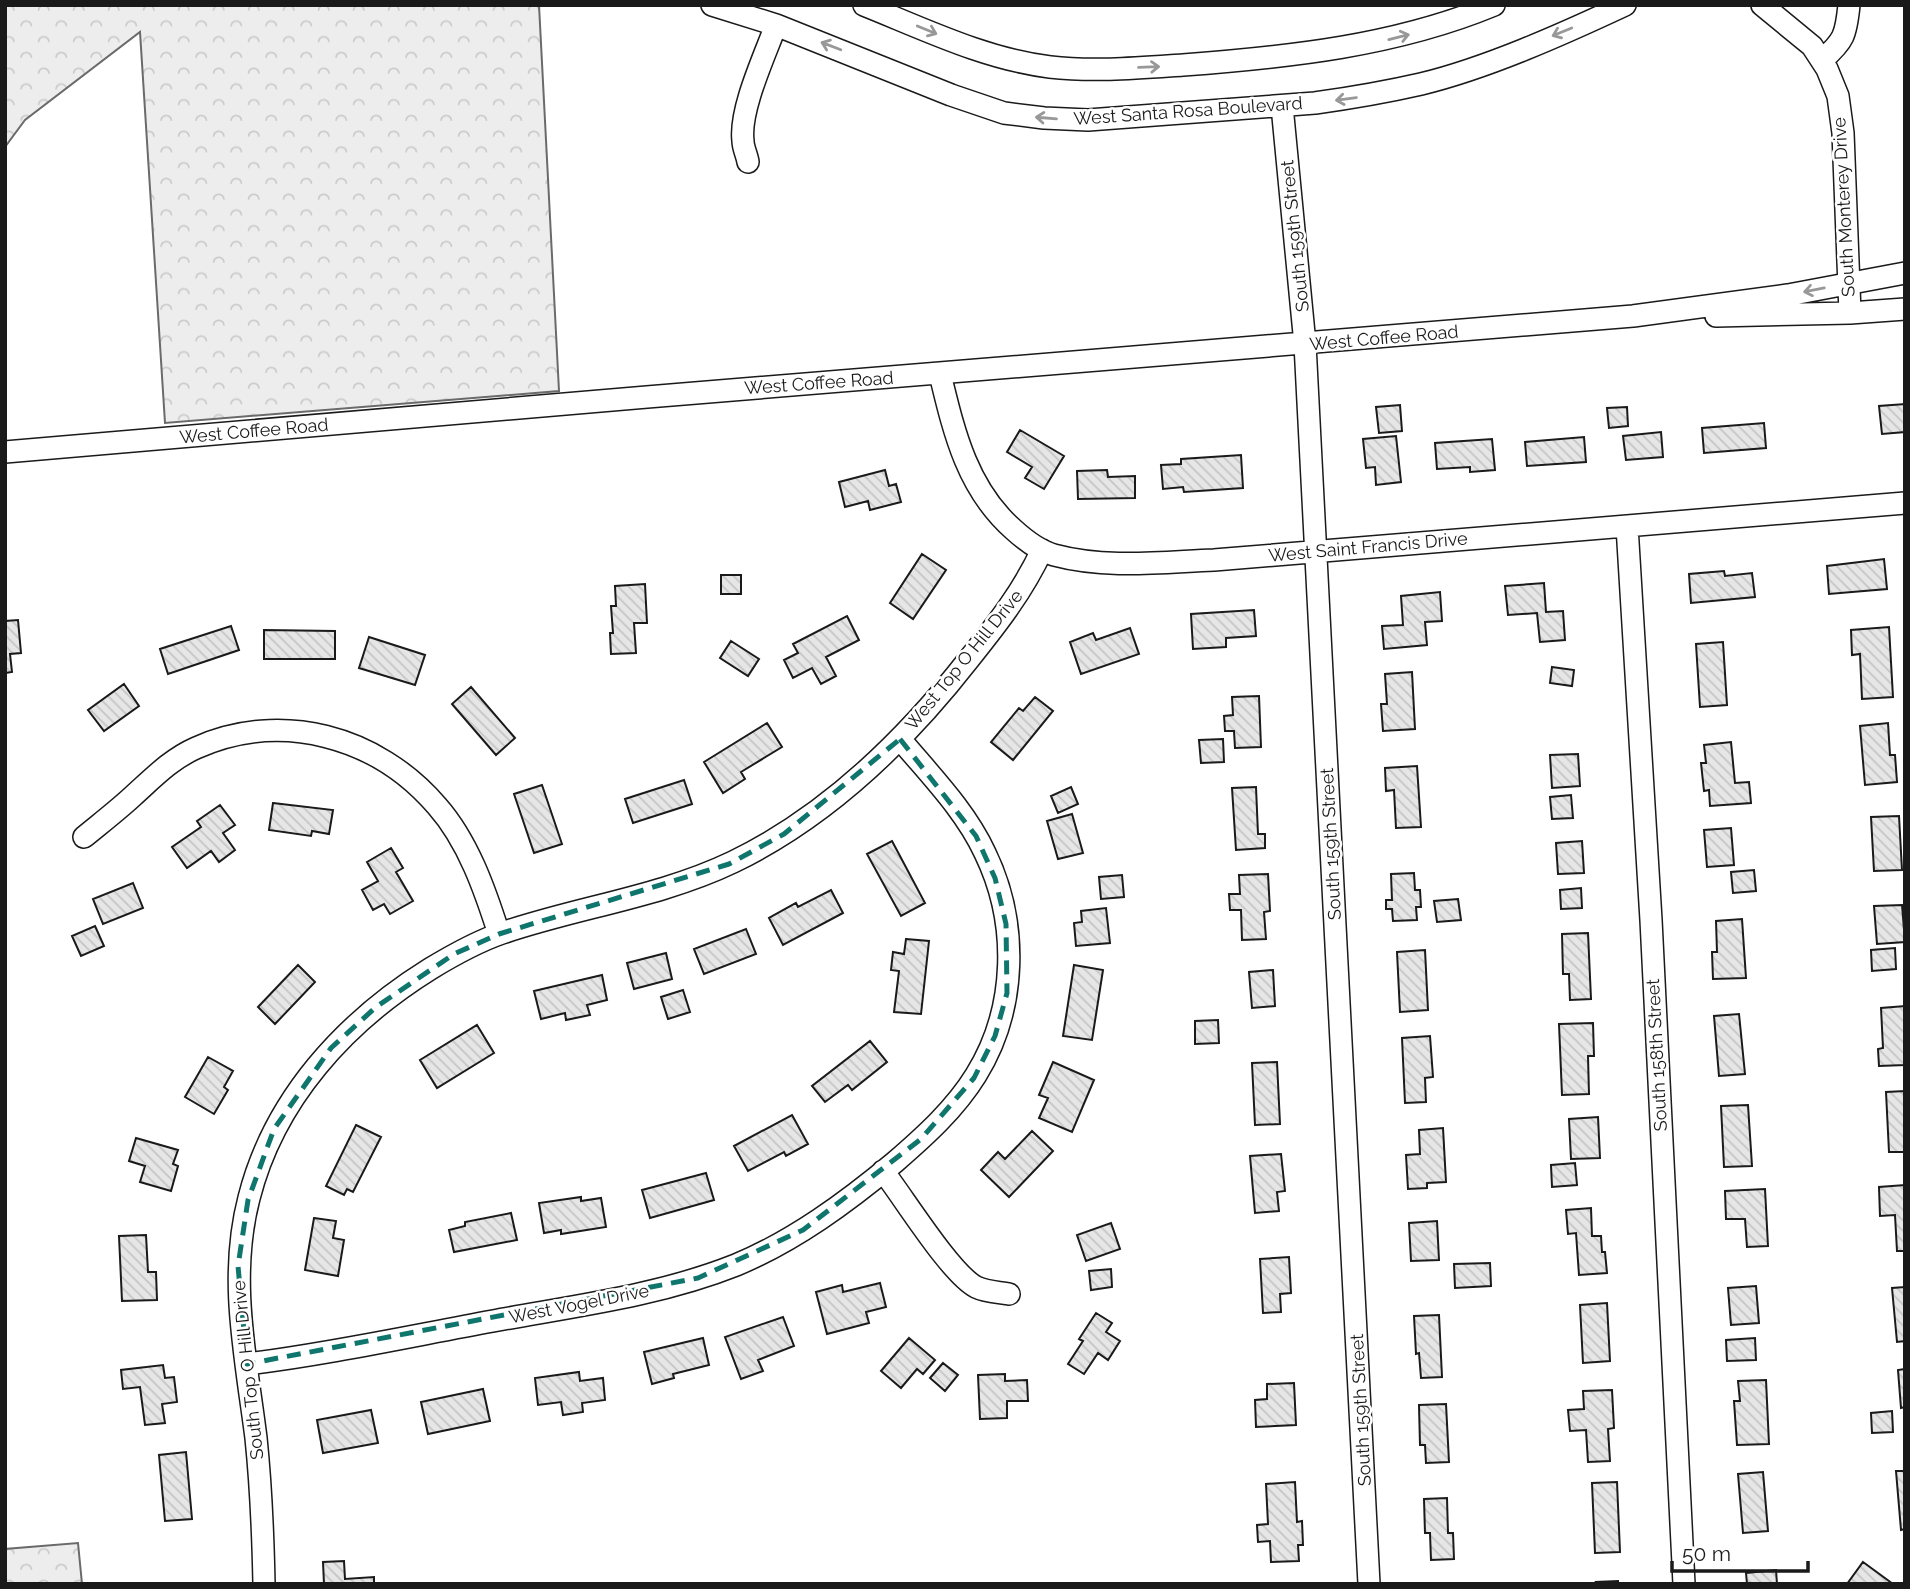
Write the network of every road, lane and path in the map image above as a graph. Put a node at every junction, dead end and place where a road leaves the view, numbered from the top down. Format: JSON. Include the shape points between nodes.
{"nodes":[{"id":1,"x":712,"y":5,"type":"edge"},
{"id":2,"x":864,"y":5,"type":"edge"},
{"id":3,"x":1494,"y":5,"type":"edge"},
{"id":4,"x":1625,"y":5,"type":"edge"},
{"id":5,"x":1762,"y":5,"type":"edge"},
{"id":6,"x":1849,"y":5,"type":"edge"},
{"id":7,"x":776,"y":25,"type":"junction"},
{"id":8,"x":1822,"y":60,"type":"junction"},
{"id":9,"x":1282,"y":106,"type":"junction"},
{"id":10,"x":748,"y":162,"type":"dead end"},
{"id":11,"x":1905,"y":273,"type":"edge"},
{"id":12,"x":1849,"y":283,"type":"junction"},
{"id":13,"x":1905,"y":309,"type":"edge"},
{"id":14,"x":1850,"y":313,"type":"junction"},
{"id":15,"x":1633,"y":316,"type":"junction"},
{"id":16,"x":1306,"y":344,"type":"junction"},
{"id":17,"x":940,"y":374,"type":"junction"},
{"id":18,"x":5,"y":452,"type":"edge"},
{"id":19,"x":1905,"y":503,"type":"edge"},
{"id":20,"x":1627,"y":526,"type":"junction"},
{"id":21,"x":1042,"y":550,"type":"junction"},
{"id":22,"x":1315,"y":552,"type":"junction"},
{"id":23,"x":900,"y":739,"type":"junction"},
{"id":24,"x":85,"y":837,"type":"dead end"},
{"id":25,"x":499,"y":934,"type":"junction"},
{"id":26,"x":883,"y":1171,"type":"junction"},
{"id":27,"x":1009,"y":1294,"type":"dead end"},
{"id":28,"x":247,"y":1364,"type":"junction"},
{"id":29,"x":264,"y":1584,"type":"edge"},
{"id":30,"x":1369,"y":1584,"type":"edge"},
{"id":31,"x":1684,"y":1584,"type":"edge"}],
"edges":[{"from":1,"to":7,"type":"street","name":"West Santa Rosa Boulevard"},
{"from":2,"to":3,"type":"street","one_way":true,"via":[[974,48],[1049,67],[1088,69],[1209,63],[1336,49],[1435,28]]},
{"from":4,"to":9,"type":"street","name":"West Santa Rosa Boulevard","one_way":true,"via":[[1434,80],[1353,98]]},
{"from":5,"to":8,"type":"street","name":"South Monterey Drive","via":[[1798,33]]},
{"from":6,"to":8,"type":"street","via":[[1841,43]]},
{"from":9,"to":7,"type":"street","name":"West Santa Rosa Boulevard","one_way":true,"via":[[1088,120],[1004,113]]},
{"from":7,"to":10,"type":"street","via":[[743,126]]},
{"from":8,"to":12,"type":"street","name":"South Monterey Drive","via":[[1838,96],[1843,133]]},
{"from":9,"to":16,"type":"street","name":"South 159th Street"},
{"from":11,"to":12,"type":"street","name":"West Coffee Road"},
{"from":12,"to":14,"type":"street","name":"South Monterey Drive"},
{"from":12,"to":15,"type":"street","name":"West Coffee Road","one_way":true},
{"from":13,"to":14,"type":"street","name":"West Coffee Road"},
{"from":14,"to":15,"type":"street","name":"West Coffee Road"},
{"from":15,"to":16,"type":"street","name":"West Coffee Road"},
{"from":16,"to":17,"type":"street","name":"West Coffee Road"},
{"from":16,"to":22,"type":"street","name":"South 159th Street"},
{"from":17,"to":18,"type":"street","name":"West Coffee Road"},
{"from":17,"to":21,"type":"street","name":"West Saint Francis Drive","via":[[954,433],[972,477],[1001,519]]},
{"from":19,"to":20,"type":"street","name":"West Saint Francis Drive"},
{"from":20,"to":22,"type":"street","name":"West Saint Francis Drive"},
{"from":20,"to":31,"type":"street","name":"South 158th Street"},
{"from":21,"to":22,"type":"street","name":"West Saint Francis Drive","via":[[1085,561],[1136,563]]},
{"from":21,"to":23,"type":"street","name":"West Top O Hill Drive","via":[[1027,582],[989,635]]},
{"from":22,"to":30,"type":"street","name":"South 159th Street"},
{"from":23,"to":25,"type":"street","name":"West Top O Hill Drive","via":[[810,816],[729,864],[651,892]]},
{"from":23,"to":26,"type":"street","name":"West Vogel Drive","via":[[953,802],[986,854],[1002,902],[1009,970],[995,1036],[974,1078],[921,1139]]},
{"from":24,"to":25,"type":"street","via":[[161,769],[194,749],[252,732],[304,730],[372,754],[437,806],[464,848]]},
{"from":25,"to":28,"type":"street","name":"South Top O Hill Drive","via":[[454,954],[376,1007],[331,1048],[289,1104],[260,1162],[240,1243],[240,1315]]},
{"from":26,"to":27,"type":"street","via":[[964,1277],[984,1290]]},
{"from":26,"to":28,"type":"street","name":"West Vogel Drive","via":[[803,1230],[757,1255],[698,1278],[578,1306]]},
{"from":28,"to":29,"type":"street","name":"South Top O Hill Drive","via":[[263,1523]]}]}
